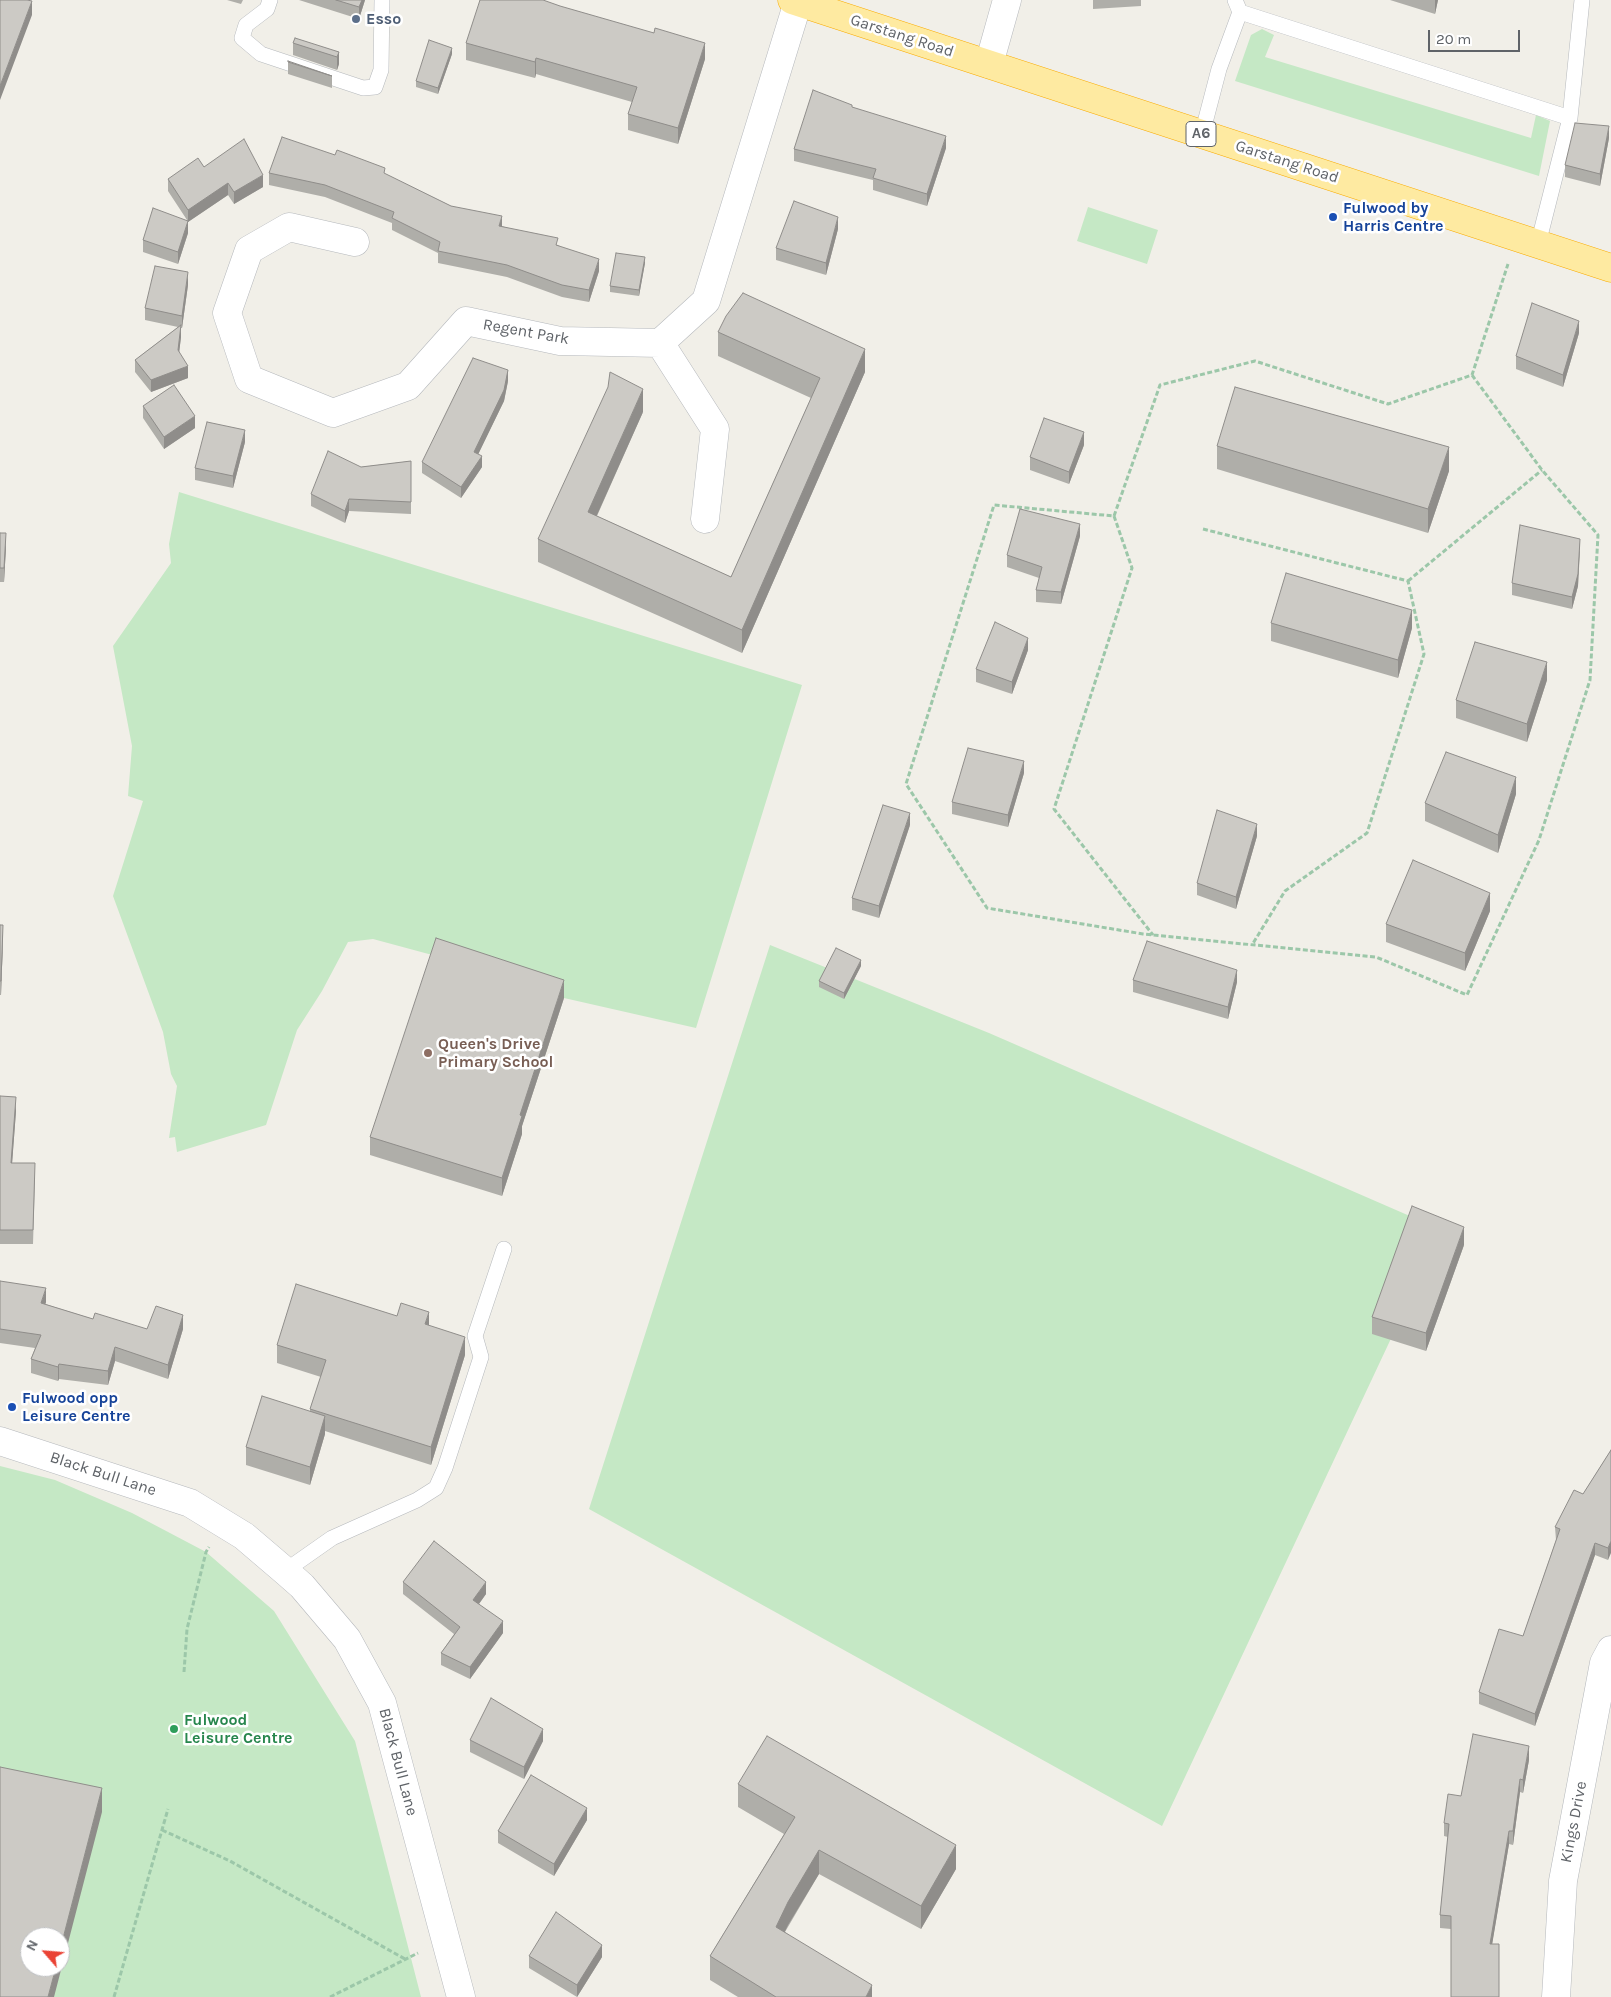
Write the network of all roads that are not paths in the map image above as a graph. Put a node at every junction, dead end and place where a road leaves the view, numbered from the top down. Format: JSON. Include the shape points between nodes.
{"nodes":[{"id":1,"x":270,"y":0,"type":"edge"},
{"id":2,"x":382,"y":0,"type":"edge"},
{"id":3,"x":1007,"y":0,"type":"edge"},
{"id":4,"x":1582,"y":0,"type":"edge"},
{"id":5,"x":795,"y":1,"type":"edge"},
{"id":6,"x":1237,"y":6,"type":"edge"},
{"id":7,"x":989,"y":64,"type":"junction"},
{"id":8,"x":1570,"y":118,"type":"junction"},
{"id":9,"x":1202,"y":134,"type":"junction"},
{"id":10,"x":1527,"y":241,"type":"junction"},
{"id":11,"x":355,"y":242,"type":"dead end"},
{"id":12,"x":1611,"y":268,"type":"edge"},
{"id":13,"x":660,"y":343,"type":"junction"},
{"id":14,"x":705,"y":520,"type":"dead end"},
{"id":15,"x":504,"y":1249,"type":"dead end"},
{"id":16,"x":0,"y":1441,"type":"edge"},
{"id":17,"x":285,"y":1572,"type":"junction"},
{"id":18,"x":1611,"y":1650,"type":"edge"},
{"id":19,"x":462,"y":1997,"type":"edge"},
{"id":20,"x":1556,"y":1997,"type":"edge"}],
"edges":[{"from":1,"to":2,"type":"lane","via":[[267,9],[246,25],[242,38],[261,54],[363,88],[375,87],[381,70]]},
{"from":3,"to":7,"type":"street"},
{"from":4,"to":8,"type":"lane"},
{"from":5,"to":7,"type":"highway","name":"Garstang Road","number":"A6"},
{"from":5,"to":13,"type":"street","via":[[706,301]]},
{"from":6,"to":8,"type":"lane"},
{"from":6,"to":9,"type":"lane"},
{"from":7,"to":9,"type":"highway","name":"Garstang Road","number":"A6"},
{"from":8,"to":10,"type":"lane"},
{"from":9,"to":10,"type":"highway","name":"Garstang Road","number":"A6"},
{"from":10,"to":12,"type":"highway","name":"Garstang Road","number":"A6"},
{"from":11,"to":13,"type":"street","name":"Regent Park","via":[[289,227],[250,250],[227,313],[249,379],[333,413],[408,386],[466,320],[560,341]]},
{"from":13,"to":14,"type":"street","via":[[715,429]]},
{"from":15,"to":17,"type":"lane","via":[[475,1336],[481,1357],[436,1488],[417,1500],[332,1538]]},
{"from":16,"to":17,"type":"street","name":"Black Bull Lane","via":[[190,1503],[244,1536]]},
{"from":17,"to":19,"type":"street","name":"Black Bull Lane","via":[[302,1586],[347,1638],[382,1703]]},
{"from":18,"to":20,"type":"street","name":"Kings Drive","via":[[1604,1663],[1563,1881]]}]}
